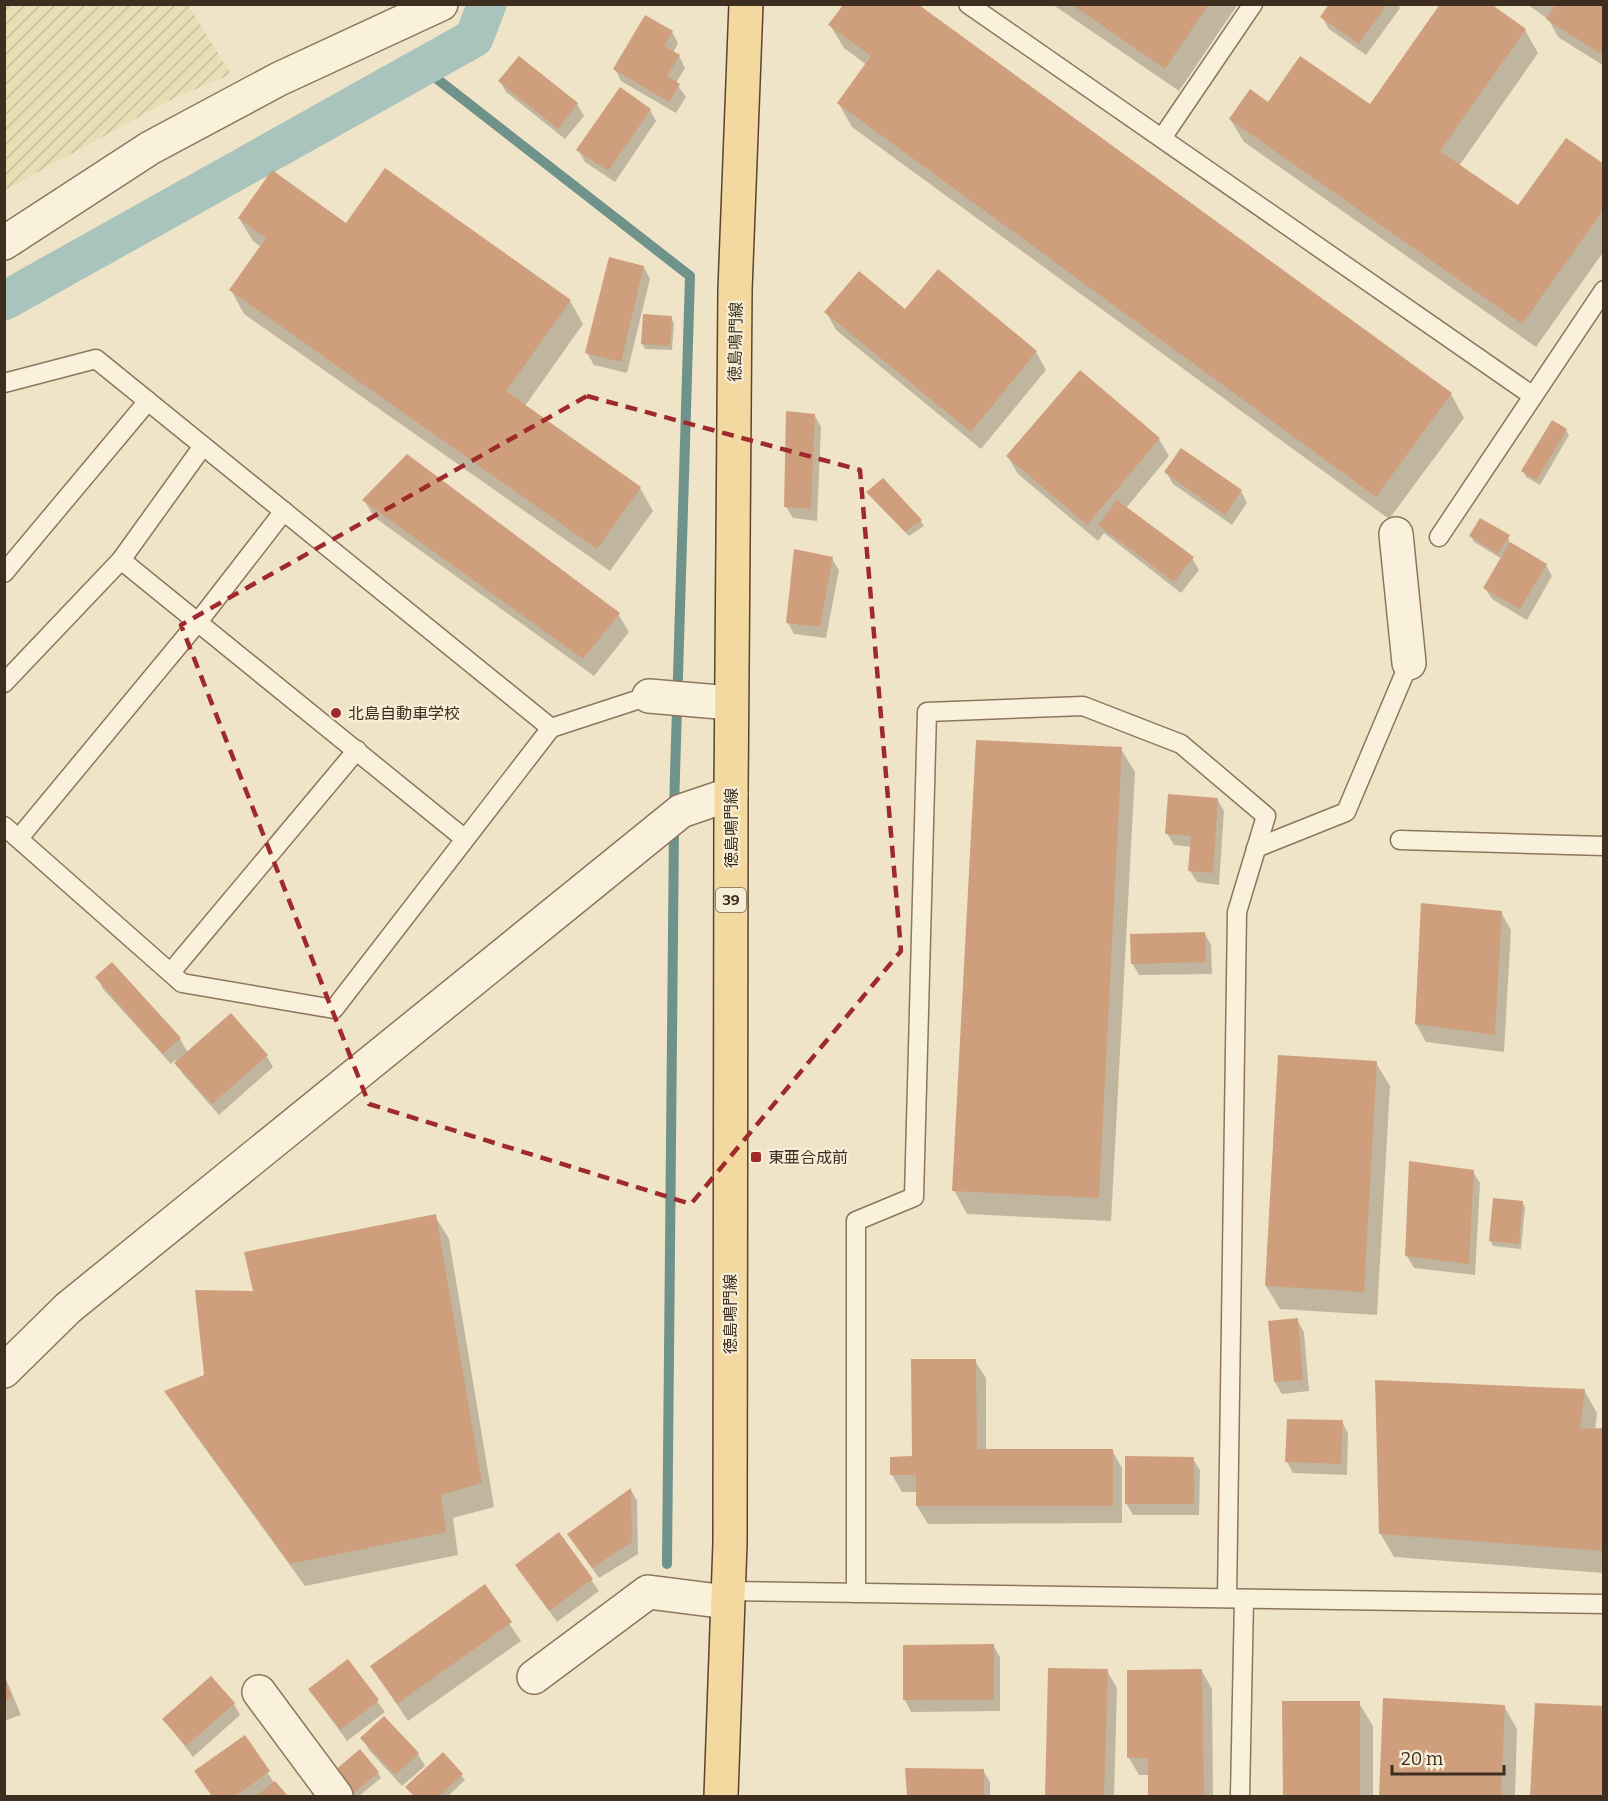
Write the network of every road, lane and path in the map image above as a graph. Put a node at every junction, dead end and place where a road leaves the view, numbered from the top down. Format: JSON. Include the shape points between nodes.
{"nodes":[{"id":1,"x":441,"y":4,"type":"edge"},
{"id":2,"x":746,"y":4,"type":"edge"},
{"id":3,"x":968,"y":4,"type":"edge"},
{"id":4,"x":1253,"y":4,"type":"edge"},
{"id":5,"x":1162,"y":138,"type":"junction"},
{"id":6,"x":4,"y":243,"type":"edge"},
{"id":7,"x":1604,"y":291,"type":"edge"},
{"id":8,"x":4,"y":383,"type":"edge"},
{"id":9,"x":1533,"y":396,"type":"junction"},
{"id":10,"x":148,"y":400,"type":"junction"},
{"id":11,"x":203,"y":446,"type":"junction"},
{"id":12,"x":284,"y":511,"type":"junction"},
{"id":13,"x":1396,"y":534,"type":"dead end"},
{"id":14,"x":1439,"y":537,"type":"dead end"},
{"id":15,"x":122,"y":560,"type":"junction"},
{"id":16,"x":4,"y":573,"type":"edge"},
{"id":17,"x":198,"y":622,"type":"junction"},
{"id":18,"x":1409,"y":663,"type":"joint"},
{"id":19,"x":4,"y":683,"type":"edge"},
{"id":20,"x":648,"y":696,"type":"joint"},
{"id":21,"x":732,"y":704,"type":"junction"},
{"id":22,"x":551,"y":728,"type":"junction"},
{"id":23,"x":357,"y":750,"type":"junction"},
{"id":24,"x":731,"y":794,"type":"junction"},
{"id":25,"x":4,"y":826,"type":"edge"},
{"id":26,"x":19,"y":838,"type":"junction"},
{"id":27,"x":465,"y":839,"type":"junction"},
{"id":28,"x":1400,"y":840,"type":"dead end"},
{"id":29,"x":1604,"y":846,"type":"edge"},
{"id":30,"x":1256,"y":848,"type":"junction"},
{"id":31,"x":171,"y":972,"type":"junction"},
{"id":32,"x":4,"y":1371,"type":"edge"},
{"id":33,"x":856,"y":1593,"type":"junction"},
{"id":34,"x":727,"y":1596,"type":"junction"},
{"id":35,"x":1236,"y":1598,"type":"junction"},
{"id":36,"x":1604,"y":1604,"type":"edge"},
{"id":37,"x":534,"y":1677,"type":"dead end"},
{"id":38,"x":259,"y":1692,"type":"dead end"},
{"id":39,"x":336,"y":1797,"type":"edge"},
{"id":40,"x":721,"y":1797,"type":"edge"},
{"id":41,"x":1240,"y":1797,"type":"edge"}],
"edges":[{"from":1,"to":6,"type":"street","via":[[279,79],[150,148]]},
{"from":2,"to":21,"type":"main road","name":"徳島鳴門線","number":"39","via":[[735,290]]},
{"from":3,"to":5,"type":"lane"},
{"from":4,"to":5,"type":"lane"},
{"from":5,"to":9,"type":"lane"},
{"from":7,"to":9,"type":"lane"},
{"from":8,"to":10,"type":"lane","via":[[96,359]]},
{"from":9,"to":14,"type":"lane"},
{"from":10,"to":11,"type":"lane"},
{"from":10,"to":16,"type":"lane"},
{"from":11,"to":12,"type":"lane"},
{"from":11,"to":15,"type":"lane"},
{"from":12,"to":17,"type":"lane"},
{"from":12,"to":22,"type":"lane"},
{"from":13,"to":18,"type":"street"},
{"from":15,"to":17,"type":"lane"},
{"from":15,"to":19,"type":"lane"},
{"from":17,"to":23,"type":"lane"},
{"from":17,"to":26,"type":"lane"},
{"from":18,"to":30,"type":"lane","via":[[1346,812]]},
{"from":20,"to":21,"type":"street"},
{"from":20,"to":22,"type":"lane"},
{"from":21,"to":24,"type":"main road","name":"徳島鳴門線","number":"39"},
{"from":22,"to":27,"type":"lane"},
{"from":23,"to":27,"type":"lane"},
{"from":23,"to":31,"type":"lane"},
{"from":24,"to":32,"type":"street","via":[[681,811],[68,1308]]},
{"from":24,"to":34,"type":"main road","name":"徳島鳴門線","number":"39"},
{"from":25,"to":26,"type":"lane"},
{"from":26,"to":31,"type":"lane"},
{"from":27,"to":31,"type":"lane","via":[[334,1009],[182,983]]},
{"from":28,"to":29,"type":"lane"},
{"from":30,"to":33,"type":"lane","via":[[1266,816],[1181,744],[1083,706],[927,712],[914,1197],[856,1221]]},
{"from":30,"to":35,"type":"lane","via":[[1237,912]]},
{"from":33,"to":34,"type":"lane"},
{"from":33,"to":35,"type":"lane"},
{"from":34,"to":37,"type":"street","via":[[648,1592]]},
{"from":34,"to":40,"type":"main road","name":"徳島鳴門線","number":"39"},
{"from":35,"to":36,"type":"lane"},
{"from":35,"to":41,"type":"lane"},
{"from":38,"to":39,"type":"street"}]}
